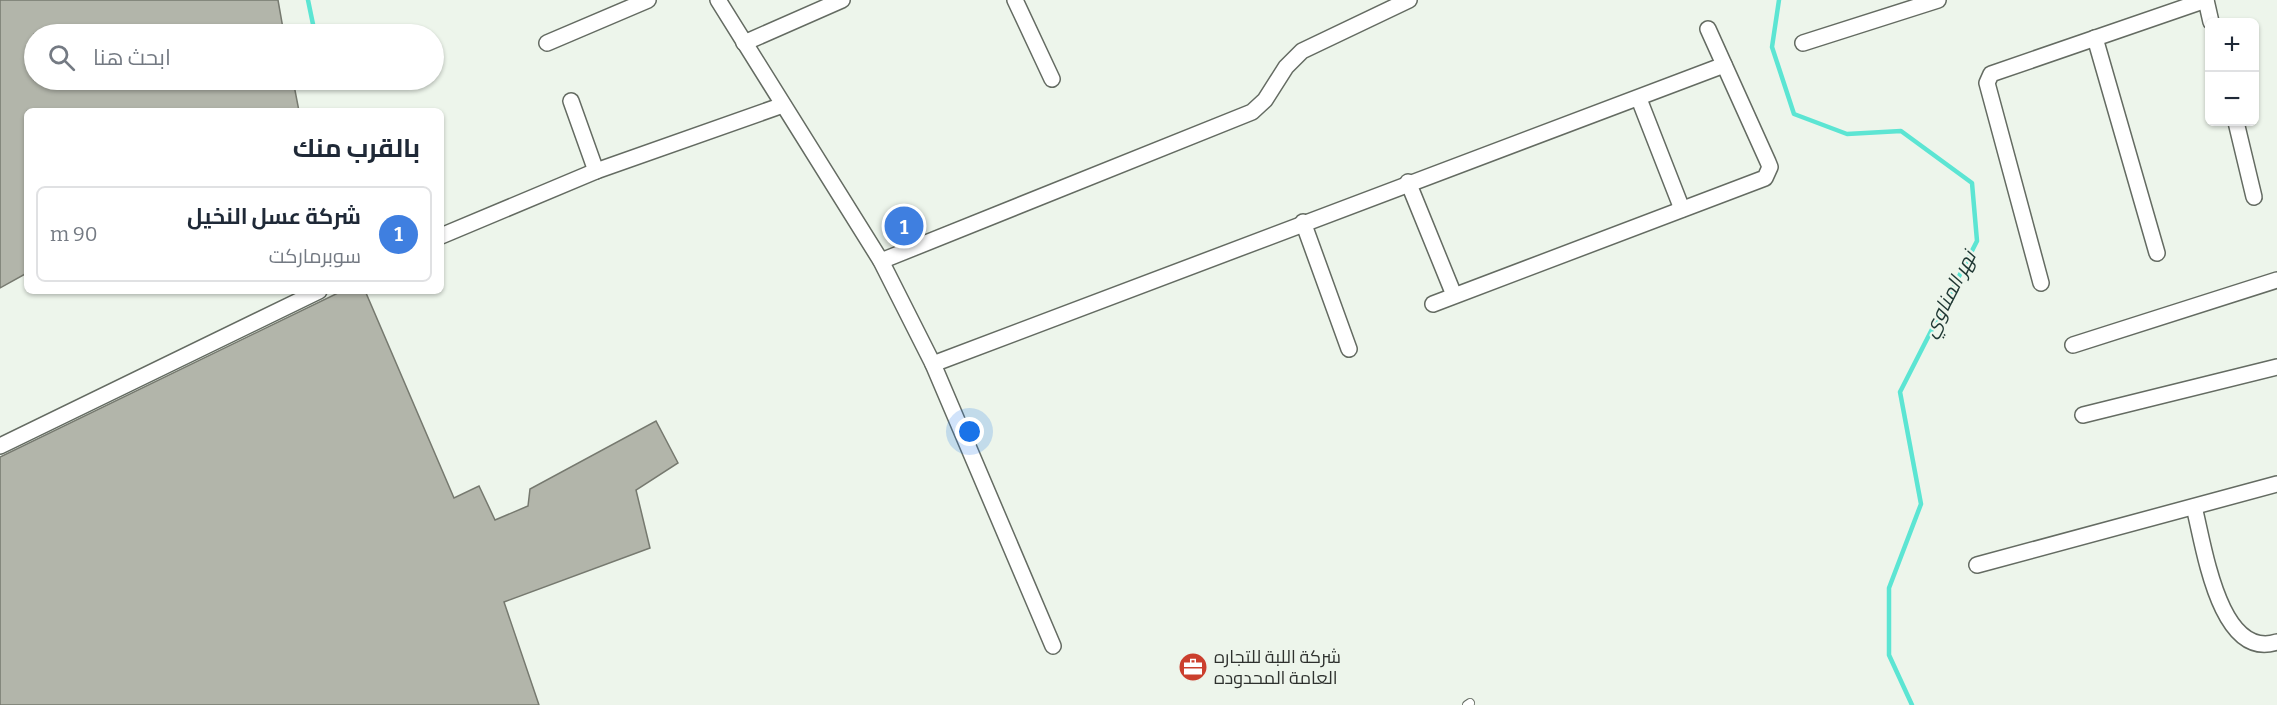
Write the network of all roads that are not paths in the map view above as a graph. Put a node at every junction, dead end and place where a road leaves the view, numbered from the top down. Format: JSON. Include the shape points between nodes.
{"nodes":[{"id":1,"x":648,"y":0,"type":"edge"},
{"id":2,"x":718,"y":0,"type":"edge"},
{"id":3,"x":842,"y":0,"type":"edge"},
{"id":4,"x":1014,"y":0,"type":"edge"},
{"id":5,"x":1409,"y":0,"type":"edge"},
{"id":6,"x":1938,"y":0,"type":"edge"},
{"id":7,"x":2206,"y":0,"type":"edge"},
{"id":8,"x":2210,"y":18,"type":"edge"},
{"id":9,"x":1708,"y":29,"type":"dead end"},
{"id":10,"x":2095,"y":38,"type":"junction"},
{"id":11,"x":547,"y":43,"type":"dead end"},
{"id":12,"x":744,"y":43,"type":"junction"},
{"id":13,"x":1803,"y":43,"type":"dead end"},
{"id":14,"x":1724,"y":65,"type":"junction"},
{"id":15,"x":1052,"y":79,"type":"dead end"},
{"id":16,"x":1639,"y":99,"type":"junction"},
{"id":17,"x":572,"y":101,"type":"dead end"},
{"id":18,"x":783,"y":105,"type":"junction"},
{"id":19,"x":2237,"y":126,"type":"edge"},
{"id":20,"x":596,"y":171,"type":"junction"},
{"id":21,"x":1408,"y":182,"type":"junction"},
{"id":22,"x":2254,"y":196,"type":"dead end"},
{"id":23,"x":1682,"y":209,"type":"junction"},
{"id":24,"x":1304,"y":222,"type":"junction"},
{"id":25,"x":444,"y":235,"type":"edge"},
{"id":26,"x":2157,"y":253,"type":"dead end"},
{"id":27,"x":881,"y":261,"type":"junction"},
{"id":28,"x":2277,"y":280,"type":"edge"},
{"id":29,"x":2041,"y":283,"type":"dead end"},
{"id":30,"x":313,"y":294,"type":"edge"},
{"id":31,"x":1454,"y":295,"type":"junction"},
{"id":32,"x":1433,"y":304,"type":"dead end"},
{"id":33,"x":2073,"y":345,"type":"dead end"},
{"id":34,"x":1349,"y":349,"type":"dead end"},
{"id":35,"x":933,"y":364,"type":"junction"},
{"id":36,"x":2277,"y":367,"type":"edge"},
{"id":37,"x":2083,"y":416,"type":"dead end"},
{"id":38,"x":0,"y":446,"type":"edge"},
{"id":39,"x":2277,"y":484,"type":"edge"},
{"id":40,"x":2194,"y":507,"type":"junction"},
{"id":41,"x":1977,"y":565,"type":"dead end"},
{"id":42,"x":2277,"y":642,"type":"edge"},
{"id":43,"x":1053,"y":646,"type":"dead end"}],
"edges":[{"from":1,"to":11,"type":"street"},
{"from":2,"to":12,"type":"street"},
{"from":3,"to":12,"type":"street"},
{"from":4,"to":15,"type":"street"},
{"from":5,"to":27,"type":"street","via":[[1302,51],[1252,112]]},
{"from":6,"to":13,"type":"street"},
{"from":7,"to":8,"type":"street"},
{"from":7,"to":10,"type":"street"},
{"from":9,"to":14,"type":"street"},
{"from":10,"to":26,"type":"street"},
{"from":10,"to":29,"type":"street","via":[[1991,74],[1987,83]]},
{"from":12,"to":18,"type":"street"},
{"from":14,"to":16,"type":"street"},
{"from":14,"to":23,"type":"street","via":[[1768,162],[1769,173],[1760,180]]},
{"from":16,"to":21,"type":"street"},
{"from":16,"to":23,"type":"street"},
{"from":17,"to":20,"type":"street"},
{"from":18,"to":20,"type":"street"},
{"from":18,"to":27,"type":"street"},
{"from":19,"to":22,"type":"street"},
{"from":20,"to":25,"type":"street"},
{"from":21,"to":24,"type":"street"},
{"from":21,"to":31,"type":"street"},
{"from":23,"to":31,"type":"street"},
{"from":24,"to":34,"type":"street"},
{"from":24,"to":35,"type":"street"},
{"from":27,"to":35,"type":"street"},
{"from":28,"to":33,"type":"street"},
{"from":30,"to":38,"type":"street"},
{"from":31,"to":32,"type":"street"},
{"from":35,"to":43,"type":"street"},
{"from":36,"to":37,"type":"street"},
{"from":39,"to":40,"type":"street"},
{"from":40,"to":41,"type":"street"},
{"from":40,"to":42,"type":"street","via":[[2224,614],[2242,638],[2255,644]]}]}
